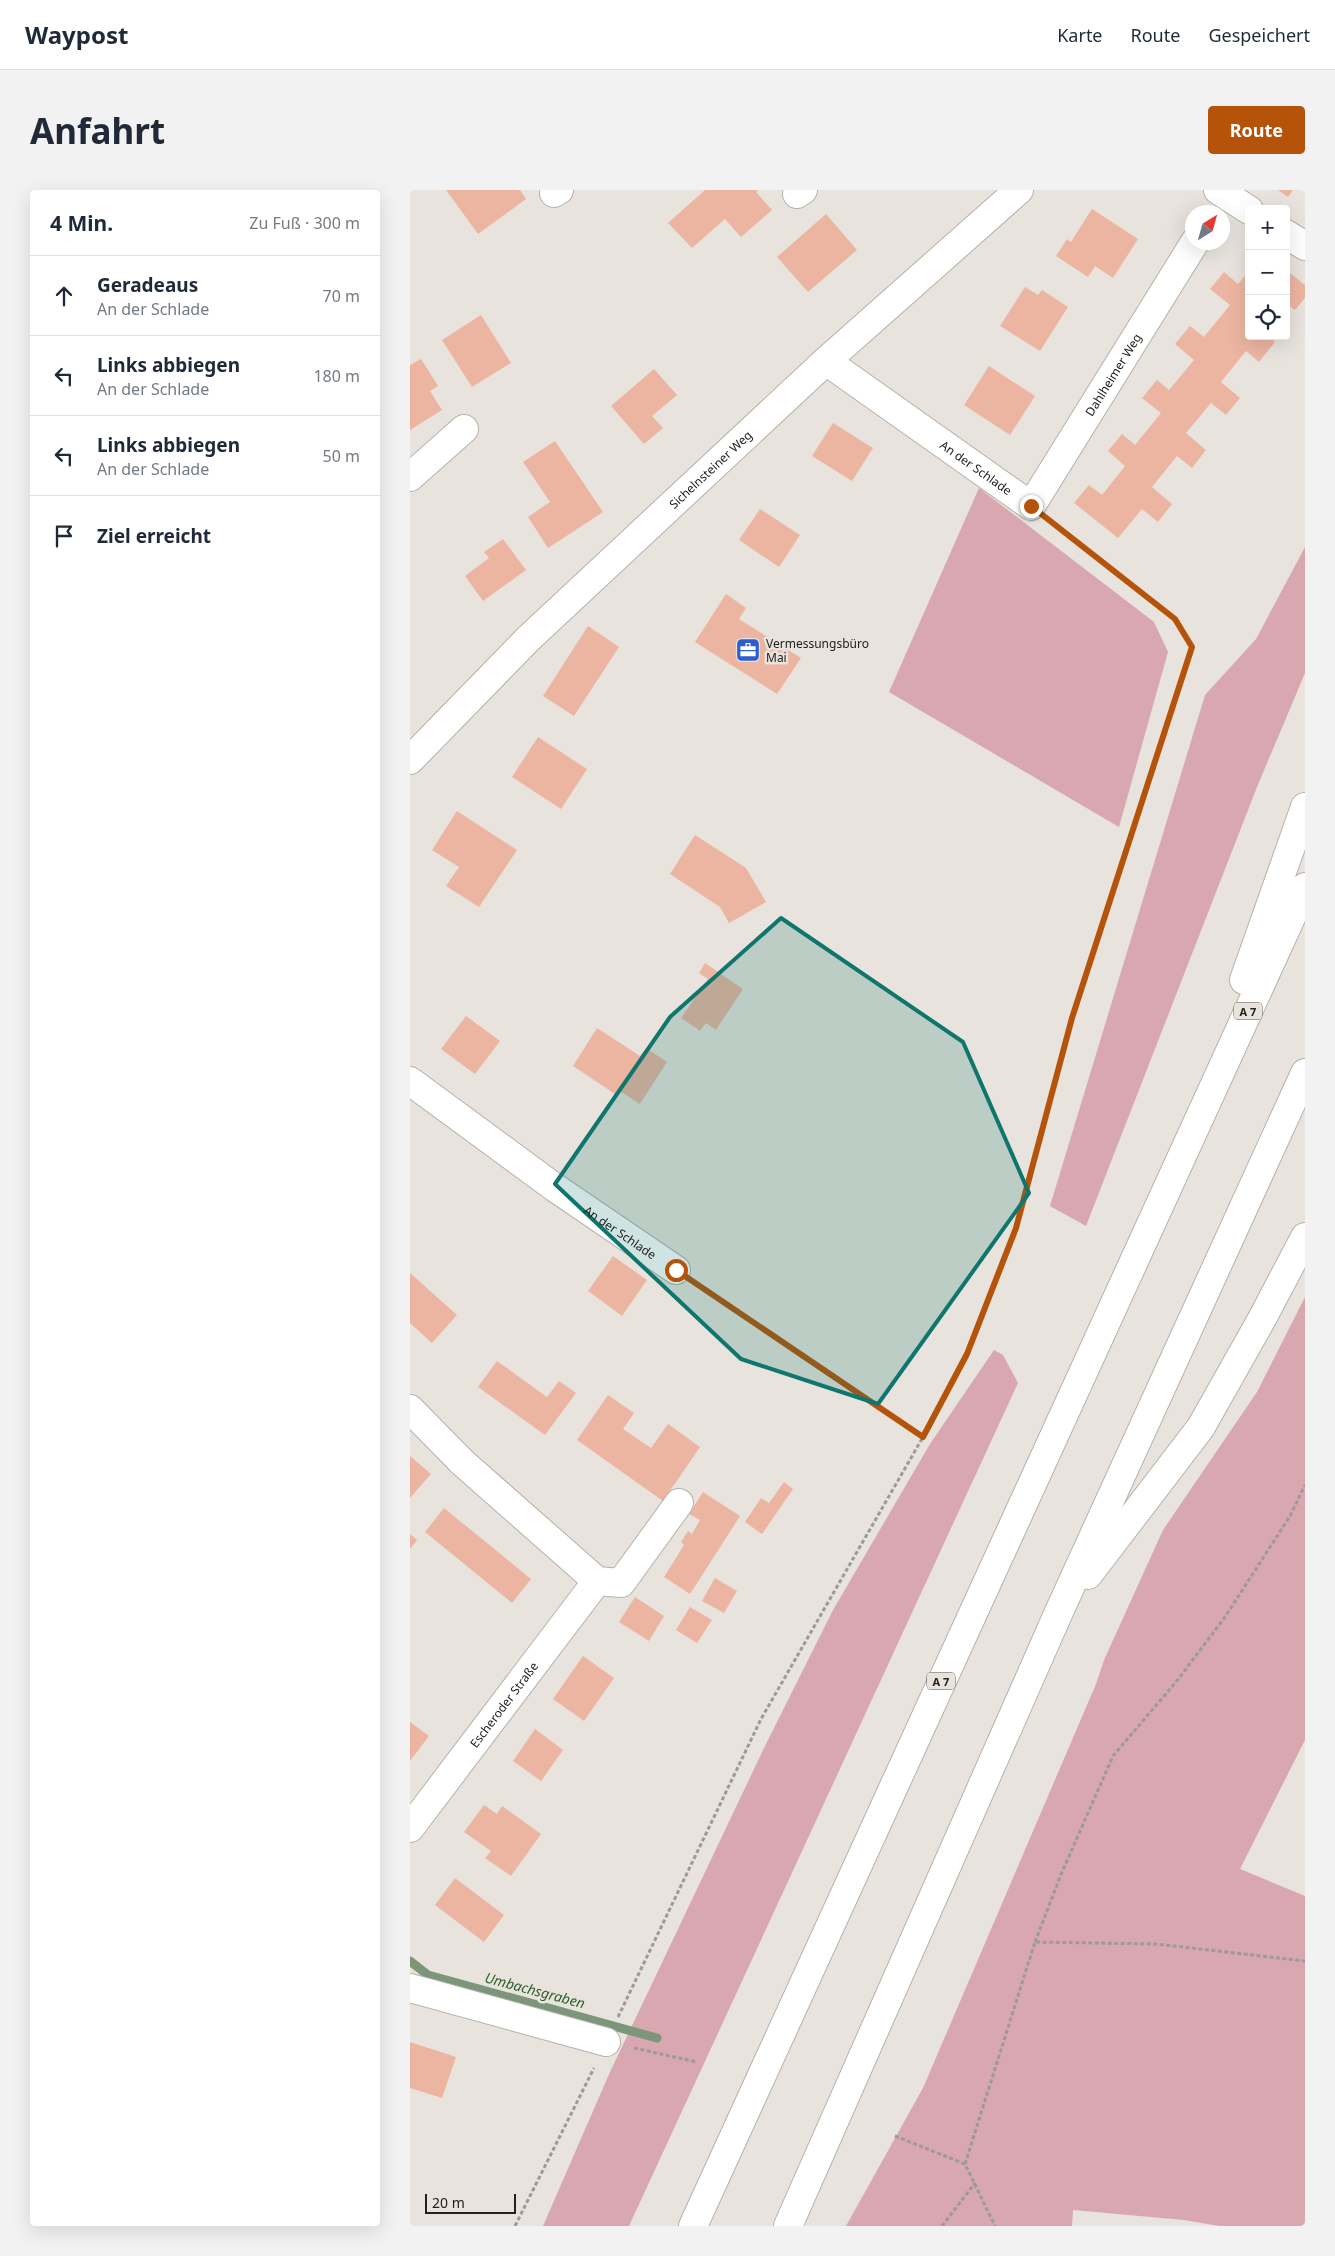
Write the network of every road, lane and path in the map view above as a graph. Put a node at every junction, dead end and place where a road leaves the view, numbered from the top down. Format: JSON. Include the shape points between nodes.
{"nodes":[{"id":1,"x":1019,"y":190,"type":"edge"},
{"id":2,"x":1219,"y":199,"type":"edge"},
{"id":3,"x":1245,"y":209,"type":"edge"},
{"id":4,"x":1290,"y":237,"type":"edge"},
{"id":5,"x":1305,"y":246,"type":"edge"},
{"id":6,"x":1190,"y":250,"type":"edge"},
{"id":7,"x":826,"y":361,"type":"junction"},
{"id":8,"x":464,"y":429,"type":"dead end"},
{"id":9,"x":410,"y":476,"type":"edge"},
{"id":10,"x":1031,"y":506,"type":"junction"},
{"id":11,"x":410,"y":760,"type":"edge"},
{"id":12,"x":1305,"y":807,"type":"edge"},
{"id":13,"x":1305,"y":887,"type":"edge"},
{"id":14,"x":1305,"y":1073,"type":"edge"},
{"id":15,"x":410,"y":1080,"type":"edge"},
{"id":16,"x":1190,"y":1136,"type":"junction"},
{"id":17,"x":1305,"y":1237,"type":"edge"},
{"id":18,"x":676,"y":1270,"type":"joint"},
{"id":19,"x":410,"y":1409,"type":"edge"},
{"id":20,"x":923,"y":1437,"type":"junction"},
{"id":21,"x":1305,"y":1485,"type":"edge"},
{"id":22,"x":679,"y":1503,"type":"dead end"},
{"id":23,"x":597,"y":1581,"type":"junction"},
{"id":24,"x":1058,"y":1614,"type":"junction"},
{"id":25,"x":410,"y":1828,"type":"edge"},
{"id":26,"x":1035,"y":1942,"type":"junction"},
{"id":27,"x":1305,"y":1961,"type":"edge"},
{"id":28,"x":410,"y":1988,"type":"edge"},
{"id":29,"x":622,"y":2008,"type":"dead end"},
{"id":30,"x":606,"y":2042,"type":"junction"},
{"id":31,"x":697,"y":2062,"type":"dead end"},
{"id":32,"x":895,"y":2136,"type":"dead end"},
{"id":33,"x":964,"y":2164,"type":"junction"},
{"id":34,"x":975,"y":2183,"type":"junction"},
{"id":35,"x":515,"y":2226,"type":"edge"},
{"id":36,"x":693,"y":2226,"type":"edge"},
{"id":37,"x":788,"y":2226,"type":"edge"},
{"id":38,"x":942,"y":2226,"type":"edge"},
{"id":39,"x":995,"y":2226,"type":"edge"}],
"edges":[{"from":1,"to":7,"type":"main road","name":"Sichelnsteiner Weg"},
{"from":2,"to":3,"type":"main road"},
{"from":4,"to":5,"type":"main road"},
{"from":6,"to":10,"type":"main road","name":"Dahlheimer Weg"},
{"from":7,"to":10,"type":"main road","name":"An der Schlade"},
{"from":7,"to":11,"type":"main road","name":"Sichelnsteiner Weg","via":[[528,639]]},
{"from":8,"to":9,"type":"main road"},
{"from":10,"to":20,"type":"path","via":[[1175,619],[1192,647],[1072,1018],[1016,1228],[967,1354]]},
{"from":12,"to":16,"type":"main road"},
{"from":13,"to":16,"type":"main road","number":"A 7"},
{"from":14,"to":24,"type":"main road"},
{"from":15,"to":18,"type":"main road","name":"An der Schlade","via":[[554,1187]]},
{"from":16,"to":36,"type":"main road","number":"A 7"},
{"from":17,"to":24,"type":"main road","via":[[1201,1427]]},
{"from":18,"to":20,"type":"path"},
{"from":19,"to":23,"type":"main road","via":[[462,1462]]},
{"from":20,"to":29,"type":"path","via":[[761,1719]]},
{"from":21,"to":26,"type":"path","via":[[1290,1516],[1225,1617],[1176,1682],[1113,1756]]},
{"from":22,"to":23,"type":"main road","via":[[620,1583]]},
{"from":23,"to":25,"type":"main road","name":"Escheroder Straße"},
{"from":24,"to":37,"type":"main road"},
{"from":26,"to":27,"type":"path","via":[[1156,1944]]},
{"from":26,"to":33,"type":"path"},
{"from":28,"to":30,"type":"main road"},
{"from":30,"to":31,"type":"path"},
{"from":30,"to":35,"type":"path"},
{"from":32,"to":33,"type":"path"},
{"from":33,"to":34,"type":"path"},
{"from":34,"to":38,"type":"path"},
{"from":34,"to":39,"type":"path"}]}
